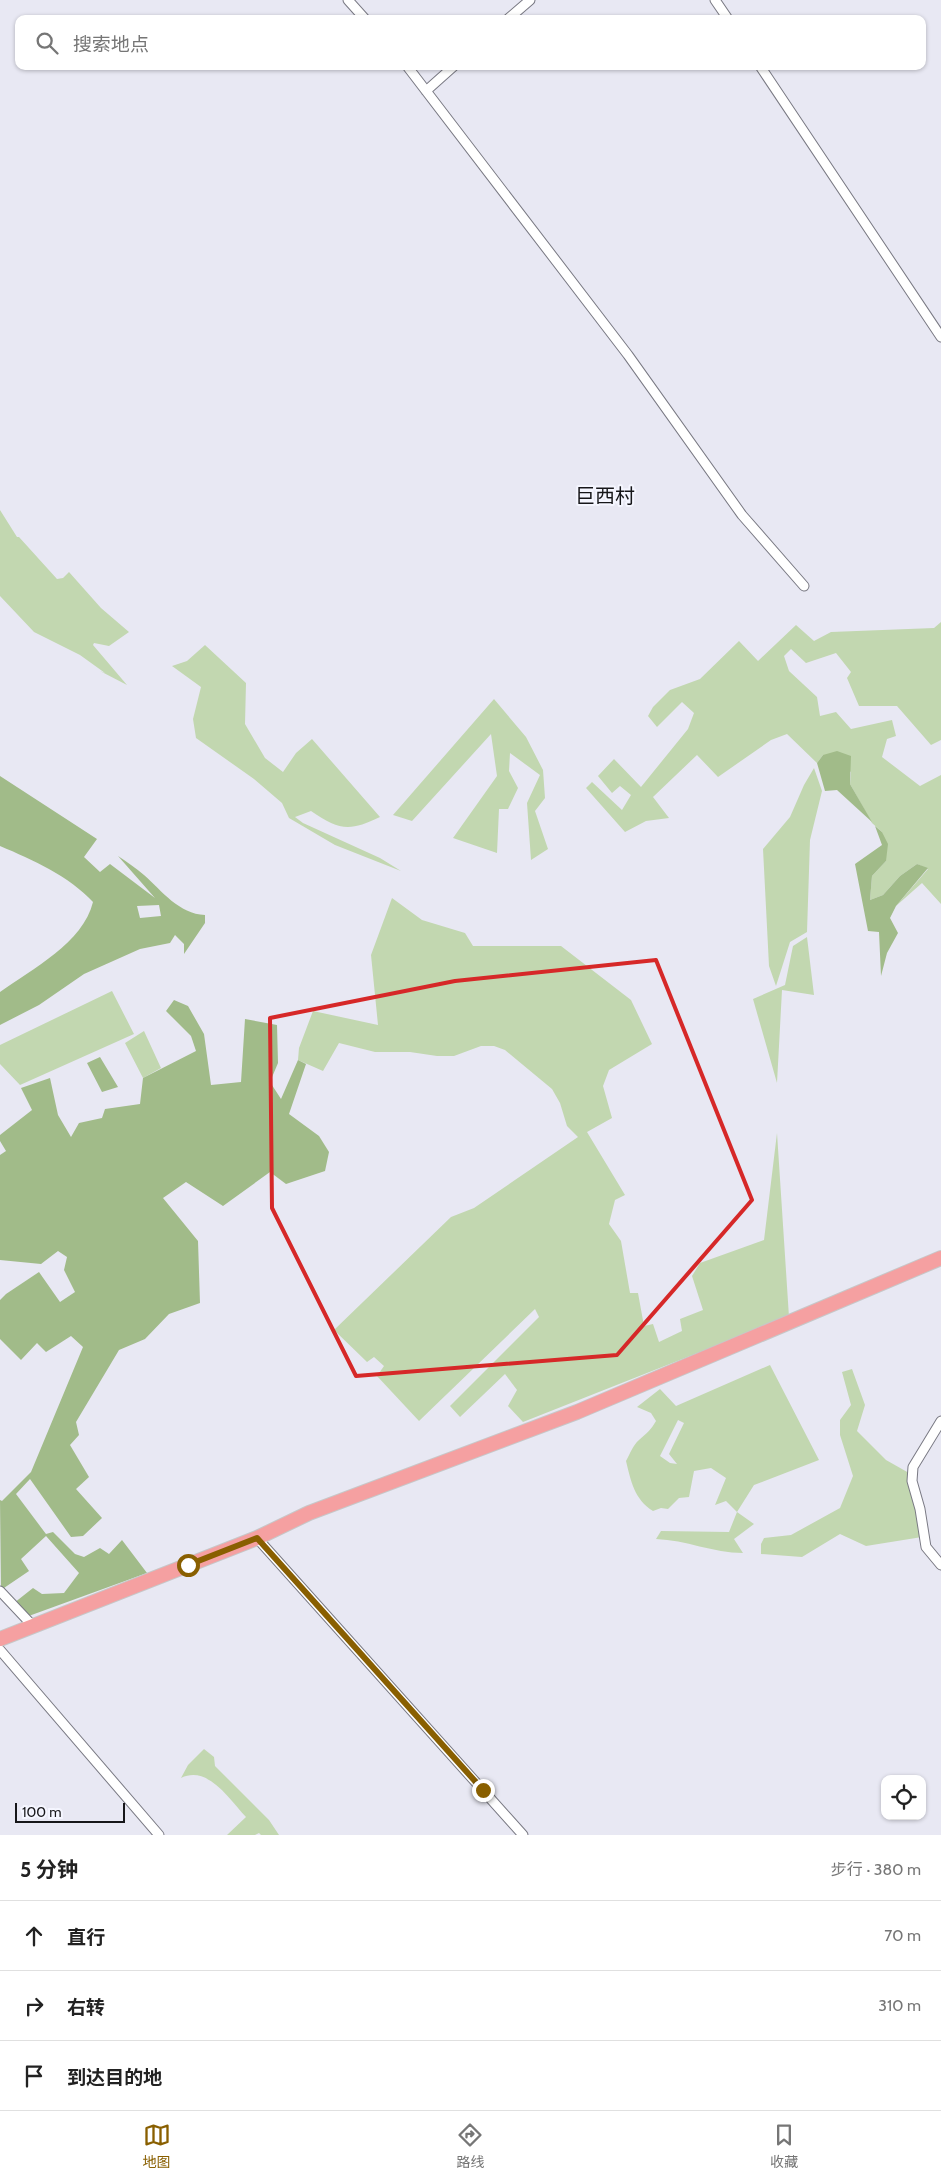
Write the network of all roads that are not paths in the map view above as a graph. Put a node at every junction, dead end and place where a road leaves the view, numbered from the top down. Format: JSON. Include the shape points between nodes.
{"nodes":[{"id":1,"x":348,"y":0,"type":"edge"},
{"id":2,"x":530,"y":0,"type":"edge"},
{"id":3,"x":715,"y":0,"type":"edge"},
{"id":4,"x":361,"y":15,"type":"edge"},
{"id":5,"x":513,"y":15,"type":"edge"},
{"id":6,"x":725,"y":15,"type":"edge"},
{"id":7,"x":410,"y":70,"type":"edge"},
{"id":8,"x":450,"y":70,"type":"edge"},
{"id":9,"x":763,"y":70,"type":"edge"},
{"id":10,"x":426,"y":91,"type":"junction"},
{"id":11,"x":941,"y":338,"type":"edge"},
{"id":12,"x":804,"y":586,"type":"dead end"},
{"id":13,"x":941,"y":1258,"type":"edge"},
{"id":14,"x":941,"y":1422,"type":"edge"},
{"id":15,"x":257,"y":1538,"type":"junction"},
{"id":16,"x":941,"y":1565,"type":"edge"},
{"id":17,"x":0,"y":1591,"type":"edge"},
{"id":18,"x":32,"y":1625,"type":"junction"},
{"id":19,"x":0,"y":1639,"type":"edge"},
{"id":20,"x":0,"y":1650,"type":"edge"},
{"id":21,"x":159,"y":1835,"type":"edge"},
{"id":22,"x":523,"y":1835,"type":"edge"}],
"edges":[{"from":1,"to":4,"type":"street"},
{"from":2,"to":5,"type":"street"},
{"from":3,"to":6,"type":"street"},
{"from":7,"to":10,"type":"street"},
{"from":8,"to":10,"type":"street"},
{"from":9,"to":11,"type":"street"},
{"from":10,"to":12,"type":"street","via":[[628,355],[742,515]]},
{"from":13,"to":15,"type":"main road","via":[[577,1412],[309,1513]]},
{"from":14,"to":16,"type":"street","via":[[913,1467],[912,1481],[926,1547]]},
{"from":15,"to":18,"type":"main road"},
{"from":15,"to":22,"type":"street"},
{"from":17,"to":18,"type":"street"},
{"from":18,"to":19,"type":"main road"},
{"from":20,"to":21,"type":"street"}]}
